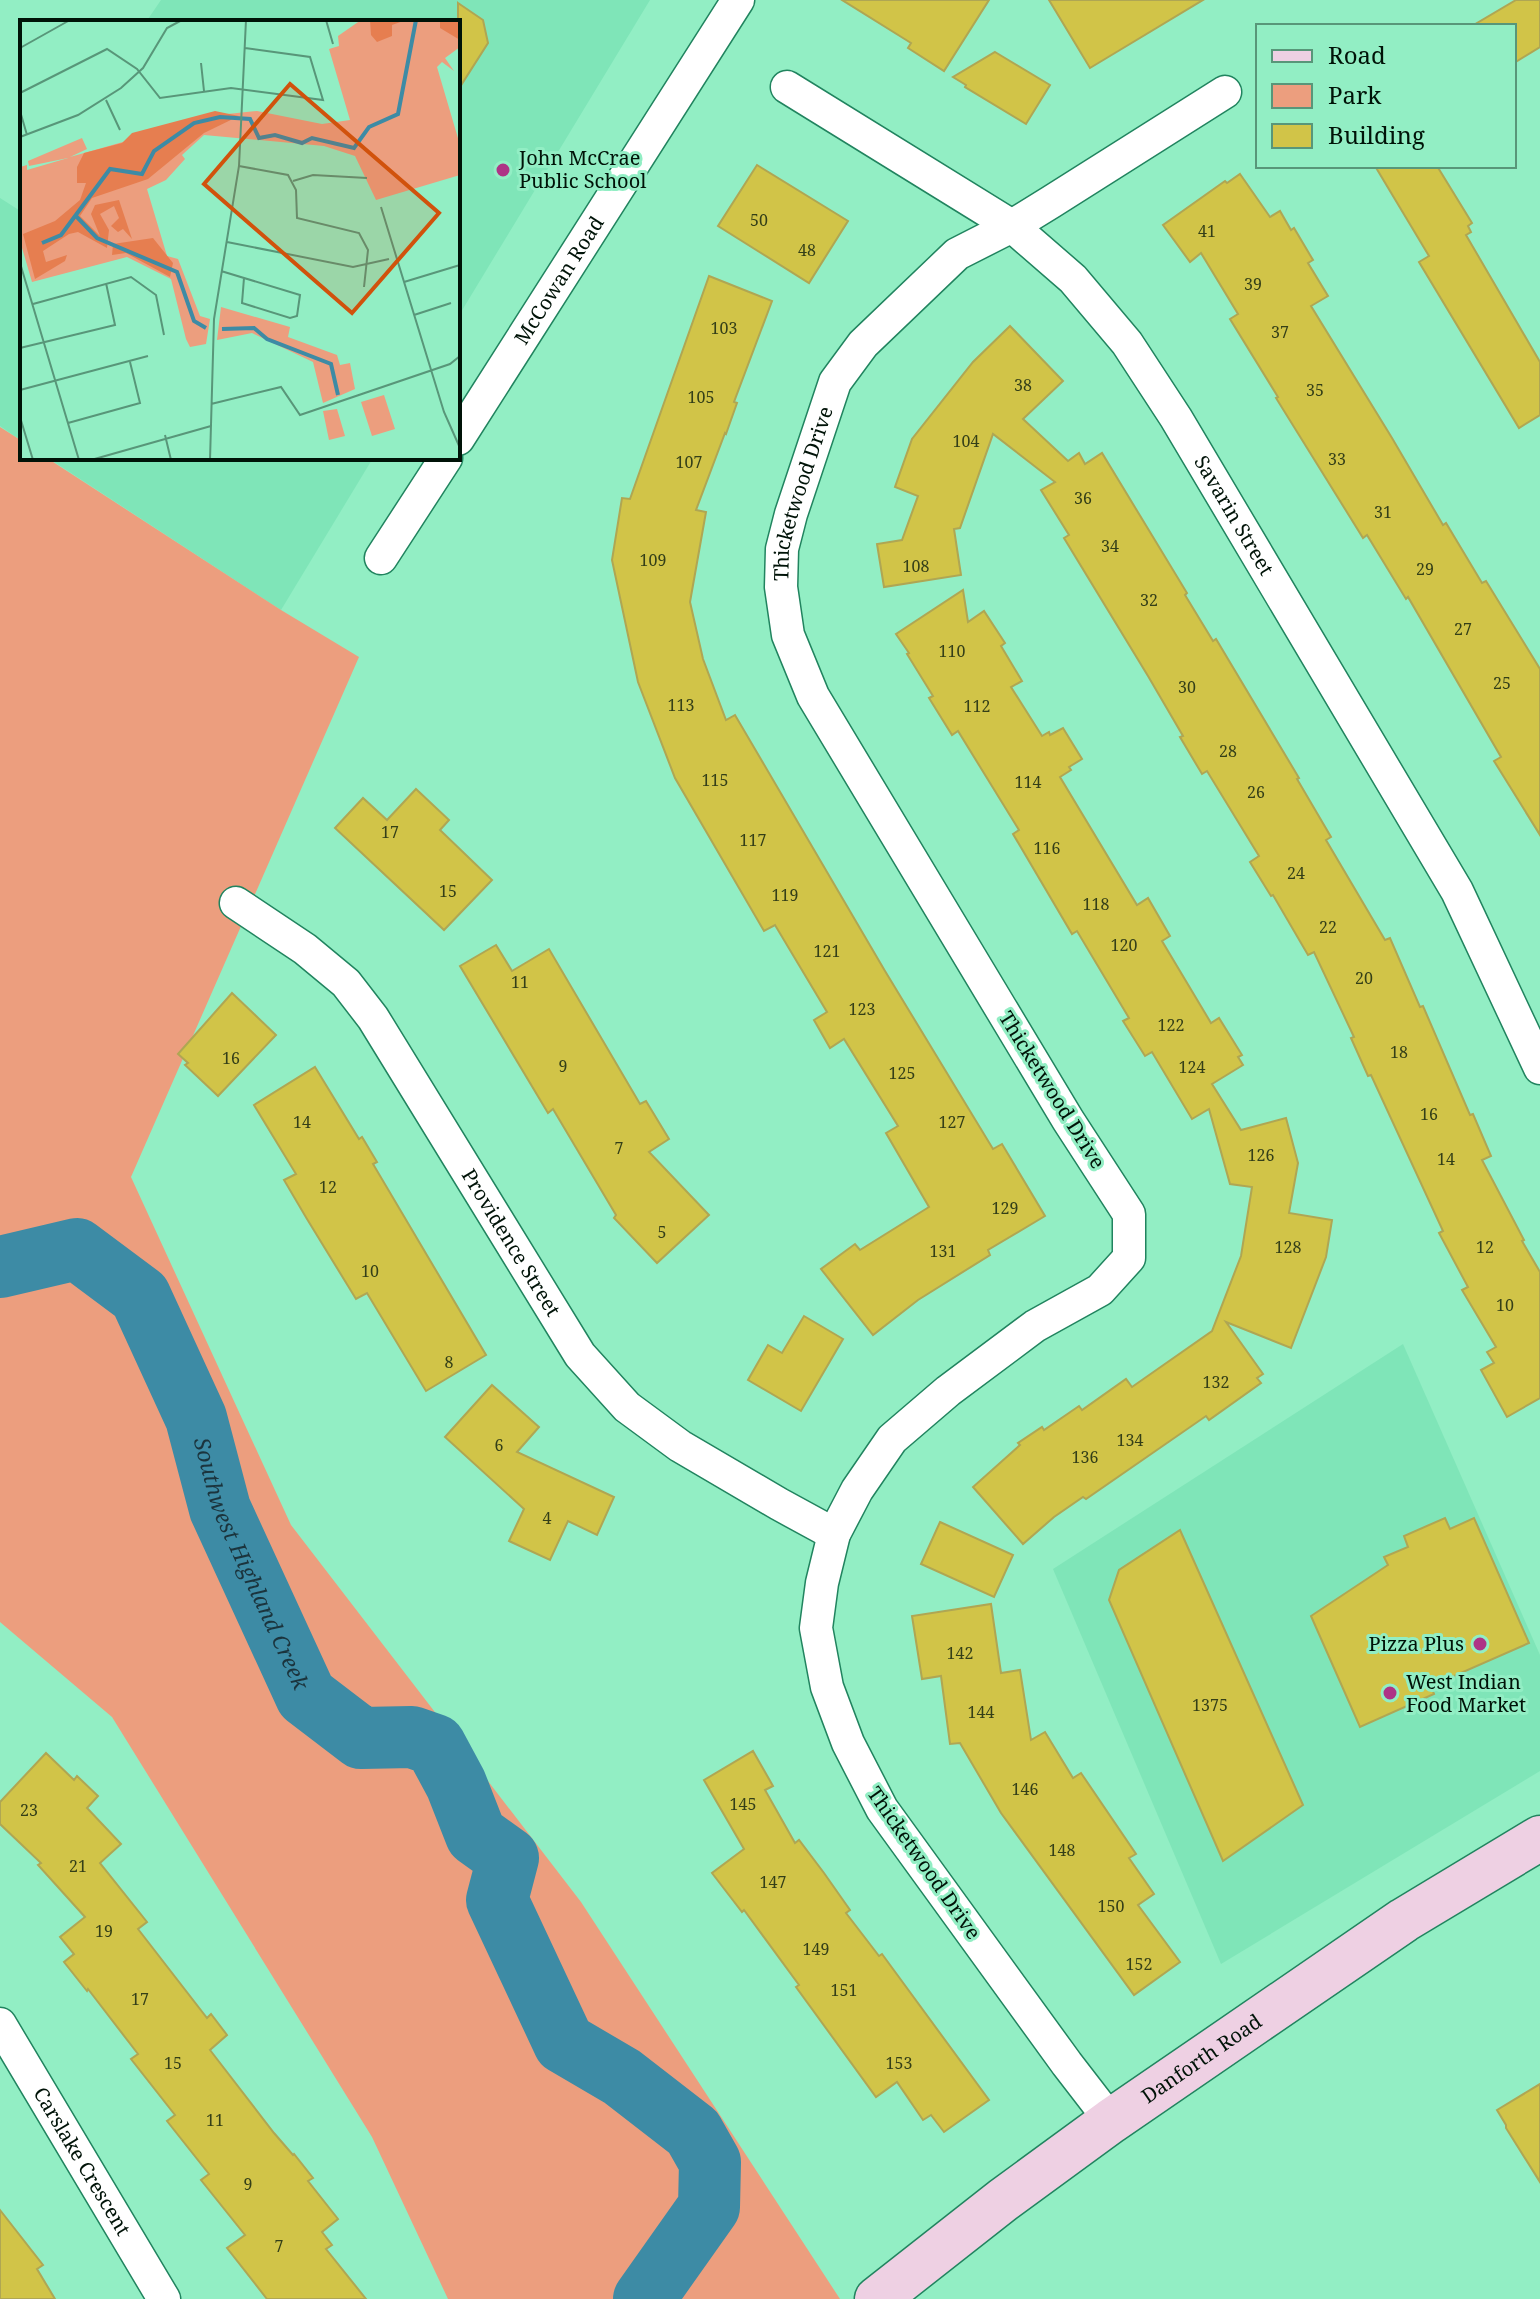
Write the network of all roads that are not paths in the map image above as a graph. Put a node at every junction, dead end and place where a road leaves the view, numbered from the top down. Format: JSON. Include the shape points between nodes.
{"nodes":[{"id":1,"x":738,"y":0,"type":"edge"},
{"id":2,"x":787,"y":87,"type":"dead end"},
{"id":3,"x":1225,"y":92,"type":"dead end"},
{"id":4,"x":1012,"y":226,"type":"junction"},
{"id":5,"x":460,"y":436,"type":"edge"},
{"id":6,"x":445,"y":460,"type":"edge"},
{"id":7,"x":381,"y":558,"type":"dead end"},
{"id":8,"x":236,"y":903,"type":"dead end"},
{"id":9,"x":1540,"y":1068,"type":"edge"},
{"id":10,"x":834,"y":1534,"type":"junction"},
{"id":11,"x":1540,"y":1838,"type":"edge"},
{"id":12,"x":0,"y":2024,"type":"edge"},
{"id":13,"x":1111,"y":2121,"type":"junction"},
{"id":14,"x":164,"y":2299,"type":"edge"},
{"id":15,"x":877,"y":2299,"type":"edge"}],
"edges":[{"from":1,"to":5,"type":"street","name":"McCowan Road"},
{"from":2,"to":4,"type":"street","name":"Savarin Street"},
{"from":3,"to":4,"type":"street","name":"Thicketwood Drive"},
{"from":4,"to":9,"type":"street","name":"Savarin Street","via":[[1073,279],[1127,343],[1176,418],[1457,891]]},
{"from":4,"to":10,"type":"street","name":"Thicketwood Drive","via":[[957,254],[863,344],[835,382],[791,514],[782,549],[781,587],[788,635],[813,696],[1129,1214],[1129,1258],[1100,1290],[1035,1326],[892,1439]]},
{"from":6,"to":7,"type":"street"},
{"from":8,"to":10,"type":"street","name":"Providence Street","via":[[346,983],[373,1018],[580,1355],[627,1407],[680,1446]]},
{"from":10,"to":13,"type":"street","name":"Thicketwood Drive","via":[[816,1628],[827,1687],[848,1743],[882,1809]]},
{"from":11,"to":13,"type":"main road","name":"Danforth Road","via":[[1404,1920]]},
{"from":12,"to":14,"type":"street","name":"Carslake Crescent"},
{"from":13,"to":15,"type":"main road","name":"Danforth Road"}]}
